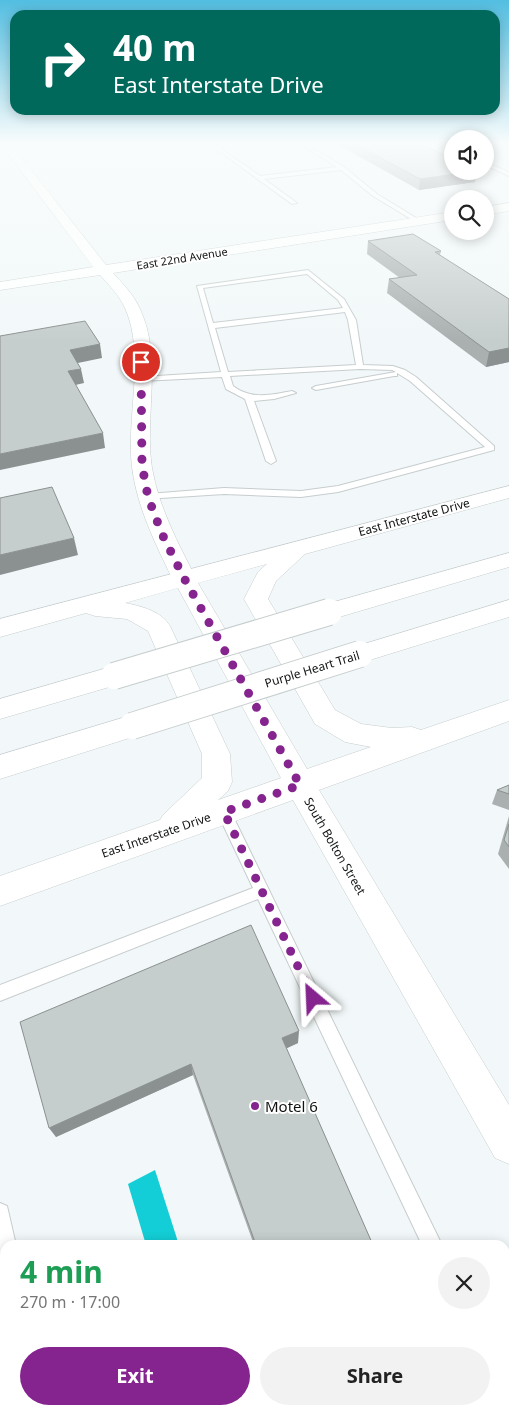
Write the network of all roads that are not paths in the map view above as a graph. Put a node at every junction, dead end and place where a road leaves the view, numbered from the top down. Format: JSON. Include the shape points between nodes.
{"nodes":[{"id":1,"x":56,"y":209,"type":"edge"},
{"id":2,"x":398,"y":209,"type":"edge"},
{"id":3,"x":444,"y":217,"type":"edge"},
{"id":4,"x":418,"y":221,"type":"junction"},
{"id":5,"x":104,"y":270,"type":"junction"},
{"id":6,"x":0,"y":286,"type":"edge"},
{"id":7,"x":347,"y":310,"type":"junction"},
{"id":8,"x":210,"y":326,"type":"junction"},
{"id":9,"x":360,"y":368,"type":"junction"},
{"id":10,"x":402,"y":372,"type":"junction"},
{"id":11,"x":225,"y":374,"type":"junction"},
{"id":12,"x":141,"y":379,"type":"junction"},
{"id":13,"x":316,"y":388,"type":"dead end"},
{"id":14,"x":292,"y":393,"type":"dead end"},
{"id":15,"x":249,"y":399,"type":"junction"},
{"id":16,"x":271,"y":461,"type":"dead end"},
{"id":17,"x":509,"y":492,"type":"edge"},
{"id":18,"x":148,"y":497,"type":"junction"},
{"id":19,"x":299,"y":548,"type":"junction"},
{"id":20,"x":509,"y":560,"type":"edge"},
{"id":21,"x":184,"y":578,"type":"junction"},
{"id":22,"x":77,"y":608,"type":"junction"},
{"id":23,"x":509,"y":608,"type":"edge"},
{"id":24,"x":0,"y":628,"type":"edge"},
{"id":25,"x":0,"y":709,"type":"edge"},
{"id":26,"x":509,"y":710,"type":"edge"},
{"id":27,"x":430,"y":738,"type":"junction"},
{"id":28,"x":0,"y":768,"type":"edge"},
{"id":29,"x":300,"y":785,"type":"junction"},
{"id":30,"x":224,"y":812,"type":"junction"},
{"id":31,"x":168,"y":831,"type":"junction"},
{"id":32,"x":0,"y":890,"type":"edge"},
{"id":33,"x":262,"y":892,"type":"junction"},
{"id":34,"x":0,"y":993,"type":"edge"},
{"id":35,"x":509,"y":1144,"type":"edge"},
{"id":36,"x":0,"y":1213,"type":"edge"},
{"id":37,"x":5,"y":1240,"type":"edge"},
{"id":38,"x":430,"y":1240,"type":"edge"}],
"edges":[{"from":1,"to":5,"type":"main road","name":"South Bolton Street"},
{"from":2,"to":4,"type":"lane"},
{"from":3,"to":4,"type":"main road","name":"East 22nd Avenue"},
{"from":4,"to":5,"type":"main road","name":"East 22nd Avenue"},
{"from":5,"to":6,"type":"main road","name":"East 22nd Avenue"},
{"from":5,"to":12,"type":"main road","name":"South Bolton Street","via":[[134,313],[140,335]]},
{"from":7,"to":8,"type":"lane"},
{"from":7,"to":8,"type":"lane","via":[[341,299],[308,272],[199,287]]},
{"from":7,"to":9,"type":"lane","via":[[352,320]]},
{"from":8,"to":11,"type":"lane"},
{"from":9,"to":10,"type":"lane","via":[[393,368]]},
{"from":9,"to":11,"type":"lane"},
{"from":10,"to":13,"type":"lane"},
{"from":10,"to":18,"type":"lane","via":[[491,448],[338,489],[301,494],[224,491]]},
{"from":11,"to":12,"type":"lane"},
{"from":11,"to":15,"type":"lane","via":[[229,387],[239,396]]},
{"from":12,"to":18,"type":"main road","name":"South Bolton Street","via":[[142,465]]},
{"from":14,"to":15,"type":"lane"},
{"from":15,"to":16,"type":"lane"},
{"from":17,"to":19,"type":"main road","name":"East Interstate Drive"},
{"from":18,"to":21,"type":"main road","name":"South Bolton Street"},
{"from":19,"to":21,"type":"main road","name":"East Interstate Drive"},
{"from":19,"to":27,"type":"main road","via":[[266,577],[256,599],[326,717],[355,734],[392,739]]},
{"from":20,"to":25,"type":"main road","bridge":true},
{"from":21,"to":22,"type":"main road","name":"East Interstate Drive"},
{"from":21,"to":29,"type":"main road","name":"South Bolton Street"},
{"from":22,"to":24,"type":"main road","name":"East Interstate Drive"},
{"from":22,"to":31,"type":"main road","via":[[122,610],[145,616],[158,626],[216,754],[217,782]]},
{"from":23,"to":28,"type":"main road","name":"Purple Heart Trail","bridge":true},
{"from":26,"to":27,"type":"main road","name":"East Interstate Drive"},
{"from":27,"to":29,"type":"main road","name":"East Interstate Drive"},
{"from":29,"to":30,"type":"main road","name":"East Interstate Drive"},
{"from":29,"to":35,"type":"main road","name":"South Bolton Street"},
{"from":30,"to":31,"type":"main road","name":"East Interstate Drive"},
{"from":30,"to":33,"type":"lane"},
{"from":31,"to":32,"type":"main road","name":"East Interstate Drive"},
{"from":33,"to":34,"type":"lane"},
{"from":33,"to":38,"type":"lane"},
{"from":36,"to":37,"type":"lane"}]}
